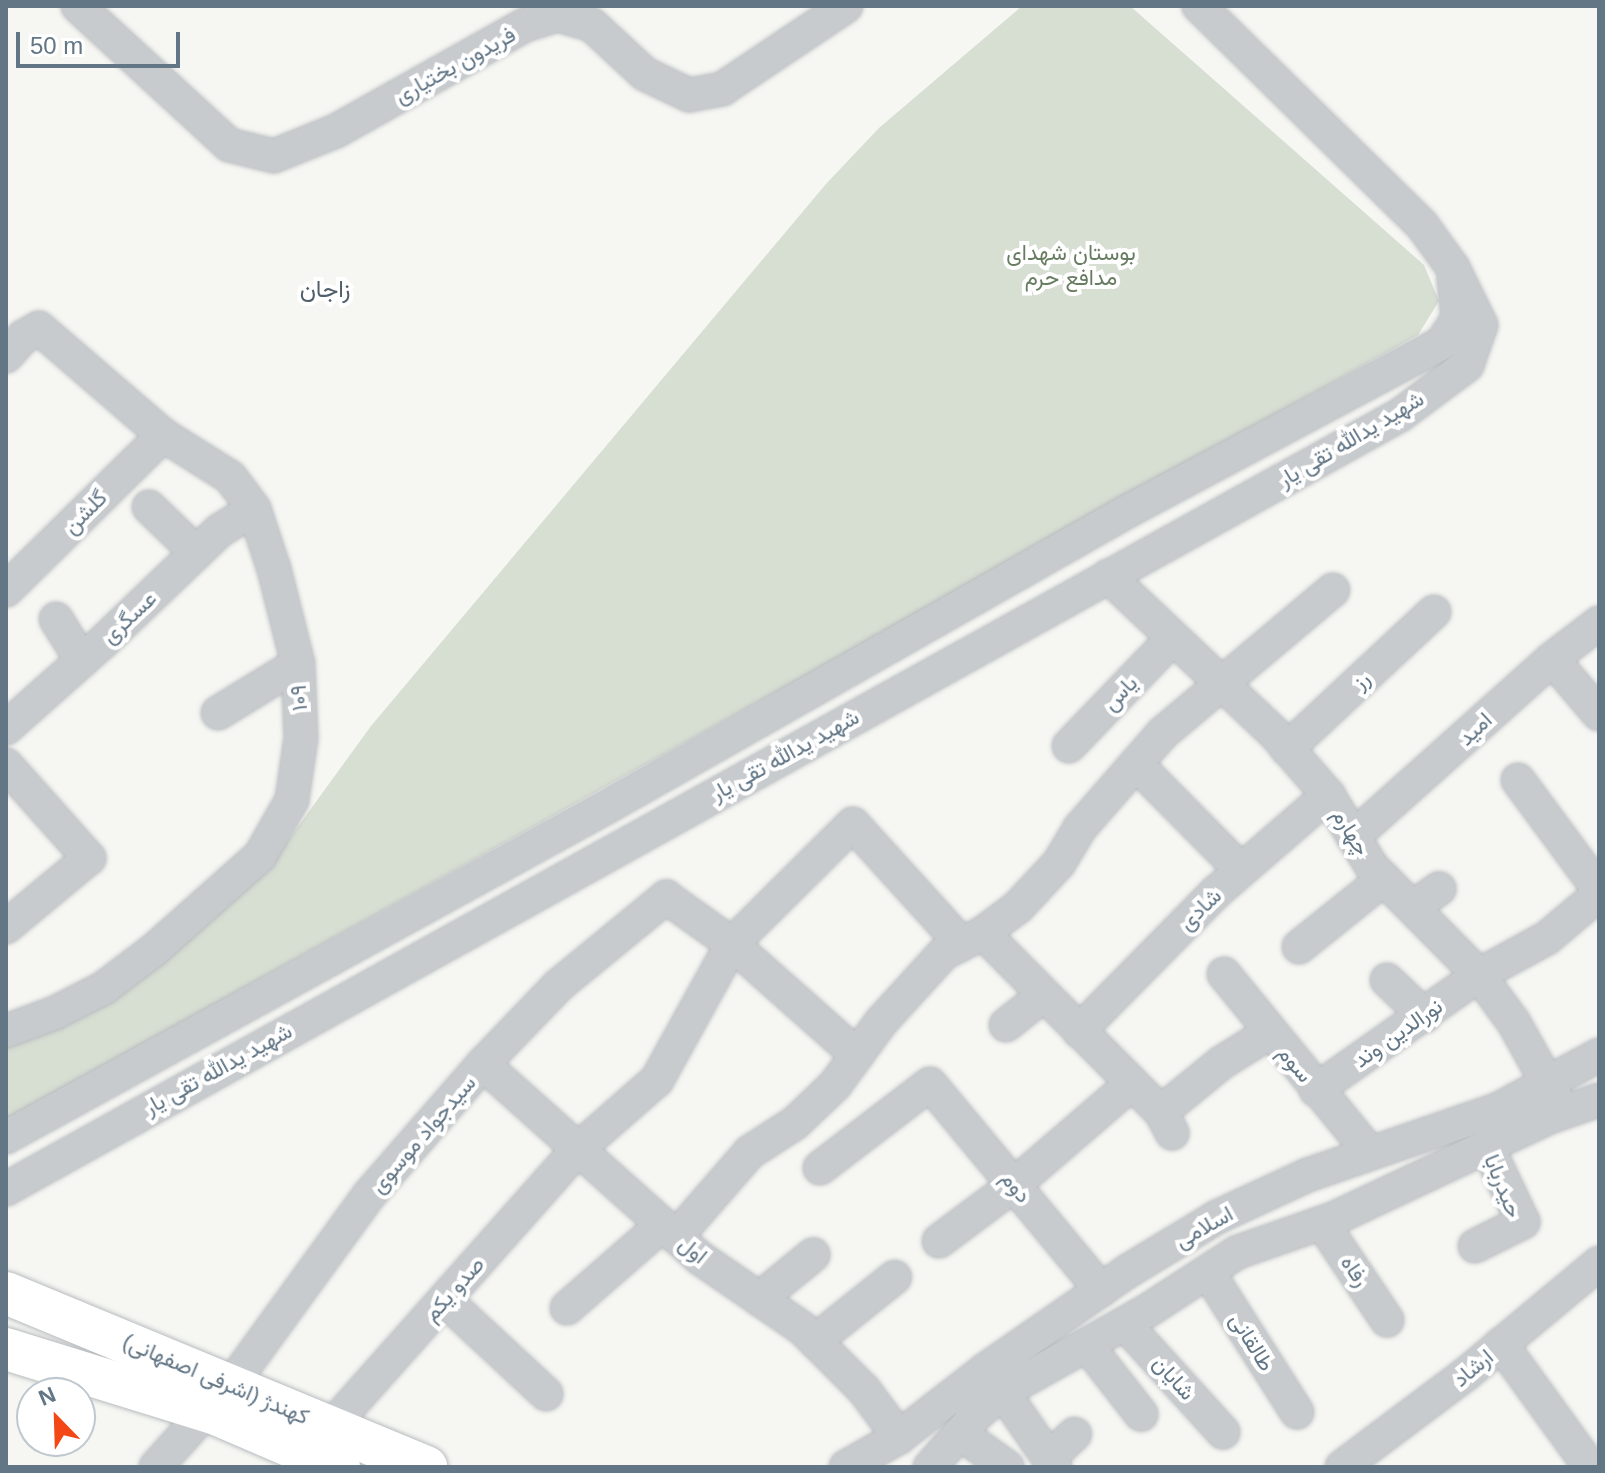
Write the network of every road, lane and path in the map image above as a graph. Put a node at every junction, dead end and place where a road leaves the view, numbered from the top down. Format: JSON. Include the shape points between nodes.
{"nodes":[{"id":1,"x":78,"y":6,"type":"edge"},
{"id":2,"x":846,"y":6,"type":"edge"},
{"id":3,"x":1209,"y":9,"type":"edge"},
{"id":4,"x":602,"y":15,"type":"edge"},
{"id":5,"x":1453,"y":268,"type":"junction"},
{"id":6,"x":6,"y":356,"type":"edge"},
{"id":7,"x":163,"y":435,"type":"junction"},
{"id":8,"x":149,"y":507,"type":"dead end"},
{"id":9,"x":254,"y":509,"type":"junction"},
{"id":10,"x":197,"y":553,"type":"junction"},
{"id":11,"x":1108,"y":576,"type":"junction"},
{"id":12,"x":6,"y":590,"type":"edge"},
{"id":13,"x":1333,"y":590,"type":"dead end"},
{"id":14,"x":1434,"y":612,"type":"dead end"},
{"id":15,"x":56,"y":619,"type":"dead end"},
{"id":16,"x":1599,"y":623,"type":"edge"},
{"id":17,"x":1171,"y":640,"type":"junction"},
{"id":18,"x":1552,"y":659,"type":"junction"},
{"id":19,"x":82,"y":661,"type":"junction"},
{"id":20,"x":298,"y":664,"type":"junction"},
{"id":21,"x":1221,"y":683,"type":"junction"},
{"id":22,"x":218,"y":713,"type":"dead end"},
{"id":23,"x":1599,"y":714,"type":"edge"},
{"id":24,"x":6,"y":728,"type":"edge"},
{"id":25,"x":1069,"y":746,"type":"dead end"},
{"id":26,"x":1287,"y":749,"type":"junction"},
{"id":27,"x":1136,"y":764,"type":"junction"},
{"id":28,"x":6,"y":765,"type":"edge"},
{"id":29,"x":1518,"y":780,"type":"dead end"},
{"id":30,"x":1328,"y":795,"type":"junction"},
{"id":31,"x":1353,"y":837,"type":"junction"},
{"id":32,"x":1241,"y":870,"type":"junction"},
{"id":33,"x":1384,"y":879,"type":"junction"},
{"id":34,"x":1439,"y":889,"type":"dead end"},
{"id":35,"x":1599,"y":892,"type":"edge"},
{"id":36,"x":1413,"y":907,"type":"junction"},
{"id":37,"x":6,"y":927,"type":"edge"},
{"id":38,"x":972,"y":939,"type":"junction"},
{"id":39,"x":732,"y":944,"type":"junction"},
{"id":40,"x":1299,"y":947,"type":"dead end"},
{"id":41,"x":1224,"y":974,"type":"dead end"},
{"id":42,"x":1479,"y":975,"type":"junction"},
{"id":43,"x":1387,"y":980,"type":"dead end"},
{"id":44,"x":1044,"y":995,"type":"junction"},
{"id":45,"x":1425,"y":1016,"type":"junction"},
{"id":46,"x":1006,"y":1025,"type":"dead end"},
{"id":47,"x":6,"y":1031,"type":"edge"},
{"id":48,"x":1079,"y":1031,"type":"junction"},
{"id":49,"x":1269,"y":1033,"type":"junction"},
{"id":50,"x":857,"y":1055,"type":"junction"},
{"id":51,"x":1599,"y":1055,"type":"edge"},
{"id":52,"x":483,"y":1064,"type":"junction"},
{"id":53,"x":1131,"y":1084,"type":"junction"},
{"id":54,"x":1547,"y":1084,"type":"junction"},
{"id":55,"x":1316,"y":1090,"type":"junction"},
{"id":56,"x":1599,"y":1100,"type":"edge"},
{"id":57,"x":1565,"y":1111,"type":"junction"},
{"id":58,"x":6,"y":1137,"type":"edge"},
{"id":59,"x":1487,"y":1146,"type":"junction"},
{"id":60,"x":577,"y":1150,"type":"junction"},
{"id":61,"x":1369,"y":1152,"type":"junction"},
{"id":62,"x":820,"y":1168,"type":"dead end"},
{"id":63,"x":1014,"y":1185,"type":"junction"},
{"id":64,"x":8,"y":1186,"type":"edge"},
{"id":65,"x":1322,"y":1223,"type":"junction"},
{"id":66,"x":669,"y":1231,"type":"junction"},
{"id":67,"x":939,"y":1241,"type":"dead end"},
{"id":68,"x":1475,"y":1246,"type":"dead end"},
{"id":69,"x":813,"y":1255,"type":"dead end"},
{"id":70,"x":1599,"y":1263,"type":"edge"},
{"id":71,"x":1208,"y":1272,"type":"junction"},
{"id":72,"x":895,"y":1277,"type":"dead end"},
{"id":73,"x":11,"y":1290,"type":"edge"},
{"id":74,"x":1101,"y":1290,"type":"junction"},
{"id":75,"x":759,"y":1299,"type":"junction"},
{"id":76,"x":445,"y":1300,"type":"junction"},
{"id":77,"x":567,"y":1308,"type":"dead end"},
{"id":78,"x":1387,"y":1320,"type":"dead end"},
{"id":79,"x":1125,"y":1324,"type":"junction"},
{"id":80,"x":815,"y":1341,"type":"junction"},
{"id":81,"x":1501,"y":1344,"type":"junction"},
{"id":82,"x":1087,"y":1345,"type":"junction"},
{"id":83,"x":6,"y":1349,"type":"edge"},
{"id":84,"x":1003,"y":1392,"type":"junction"},
{"id":85,"x":546,"y":1394,"type":"dead end"},
{"id":86,"x":219,"y":1398,"type":"junction"},
{"id":87,"x":1297,"y":1412,"type":"dead end"},
{"id":88,"x":1141,"y":1414,"type":"dead end"},
{"id":89,"x":331,"y":1427,"type":"junction"},
{"id":90,"x":1223,"y":1432,"type":"dead end"},
{"id":91,"x":961,"y":1434,"type":"junction"},
{"id":92,"x":1075,"y":1434,"type":"dead end"},
{"id":93,"x":899,"y":1437,"type":"junction"},
{"id":94,"x":1052,"y":1462,"type":"edge"},
{"id":95,"x":1349,"y":1465,"type":"edge"},
{"id":96,"x":156,"y":1467,"type":"edge"},
{"id":97,"x":339,"y":1467,"type":"edge"},
{"id":98,"x":426,"y":1467,"type":"edge"},
{"id":99,"x":846,"y":1467,"type":"edge"},
{"id":100,"x":930,"y":1467,"type":"edge"},
{"id":101,"x":1007,"y":1467,"type":"edge"},
{"id":102,"x":1590,"y":1467,"type":"edge"}],
"edges":[{"from":1,"to":4,"type":"street","name":"فریدون بختیاری","via":[[229,145],[274,156],[336,131],[525,25],[558,15]]},
{"from":2,"to":4,"type":"street","name":"فریدون بختیاری","via":[[722,89],[689,95],[645,74]]},
{"from":3,"to":5,"type":"street","name":"شهید یدالله تقی یار","via":[[1422,225]]},
{"from":5,"to":11,"type":"street","name":"شهید یدالله تقی یار","via":[[1481,325],[1467,365],[1400,415]]},
{"from":5,"to":58,"type":"street","name":"شهید یدالله تقی یار","via":[[1458,318],[1442,343],[1126,512],[605,808]]},
{"from":6,"to":7,"type":"street","name":"۱۰۹","via":[[39,328]]},
{"from":7,"to":9,"type":"street","name":"۱۰۹","via":[[230,477]]},
{"from":7,"to":12,"type":"street","name":"گلشن"},
{"from":8,"to":10,"type":"street"},
{"from":9,"to":10,"type":"street","name":"عسگری"},
{"from":9,"to":20,"type":"street","name":"۱۰۹"},
{"from":10,"to":19,"type":"street","name":"عسگری"},
{"from":11,"to":17,"type":"street","name":"چهارم"},
{"from":11,"to":64,"type":"street","name":"شهید یدالله تقی یار"},
{"from":13,"to":21,"type":"street"},
{"from":14,"to":26,"type":"street","name":"رز"},
{"from":15,"to":19,"type":"street"},
{"from":16,"to":18,"type":"street","name":"امید"},
{"from":17,"to":21,"type":"street","name":"چهارم"},
{"from":17,"to":25,"type":"street","name":"یاس"},
{"from":18,"to":23,"type":"street"},
{"from":18,"to":31,"type":"street","name":"امید"},
{"from":19,"to":24,"type":"street","name":"عسگری"},
{"from":20,"to":22,"type":"street"},
{"from":20,"to":47,"type":"street","name":"۱۰۹","via":[[301,738],[292,800],[260,856],[104,988]]},
{"from":21,"to":26,"type":"street","name":"چهارم"},
{"from":21,"to":27,"type":"street"},
{"from":26,"to":30,"type":"street","name":"چهارم"},
{"from":27,"to":32,"type":"street"},
{"from":27,"to":38,"type":"street","via":[[1018,907]]},
{"from":28,"to":37,"type":"street","via":[[89,858]]},
{"from":29,"to":35,"type":"street"},
{"from":30,"to":31,"type":"street","name":"چهارم"},
{"from":30,"to":32,"type":"street","name":"شادی"},
{"from":31,"to":33,"type":"street","name":"چهارم"},
{"from":32,"to":48,"type":"street","name":"شادی"},
{"from":33,"to":36,"type":"street","name":"چهارم"},
{"from":33,"to":40,"type":"street"},
{"from":34,"to":36,"type":"street"},
{"from":35,"to":42,"type":"street","via":[[1547,938]]},
{"from":36,"to":42,"type":"street","name":"چهارم"},
{"from":38,"to":39,"type":"street","name":"صدو یکم","via":[[853,824]]},
{"from":38,"to":44,"type":"street"},
{"from":38,"to":50,"type":"street","via":[[944,953],[910,987]]},
{"from":39,"to":50,"type":"street"},
{"from":39,"to":52,"type":"street","name":"سیدجواد موسوی","via":[[666,897],[559,985]]},
{"from":39,"to":60,"type":"street","name":"صدو یکم","via":[[657,1080]]},
{"from":41,"to":49,"type":"street","name":"سوم"},
{"from":42,"to":45,"type":"street","name":"نورالدین وند"},
{"from":42,"to":54,"type":"street","name":"چهارم","via":[[1514,1023]]},
{"from":43,"to":45,"type":"street"},
{"from":44,"to":46,"type":"street"},
{"from":44,"to":48,"type":"street"},
{"from":45,"to":55,"type":"street","name":"نورالدین وند"},
{"from":48,"to":53,"type":"street"},
{"from":49,"to":53,"type":"street","via":[[1221,1063],[1167,1123]]},
{"from":49,"to":55,"type":"street","name":"سوم"},
{"from":50,"to":66,"type":"street","via":[[795,1123],[750,1152]]},
{"from":51,"to":54,"type":"street","name":"اسلامی"},
{"from":52,"to":60,"type":"street","name":"اول"},
{"from":52,"to":86,"type":"street","name":"سیدجواد موسوی","via":[[369,1195]]},
{"from":53,"to":63,"type":"street"},
{"from":54,"to":57,"type":"street","name":"چهارم"},
{"from":54,"to":61,"type":"street","name":"اسلامی","via":[[1497,1110]]},
{"from":55,"to":61,"type":"street","name":"سوم"},
{"from":56,"to":57,"type":"street","name":"اسلامی"},
{"from":57,"to":59,"type":"street","name":"اسلامی"},
{"from":59,"to":65,"type":"street","name":"اسلامی"},
{"from":59,"to":68,"type":"street","name":"حیدربابا","via":[[1523,1222]]},
{"from":60,"to":66,"type":"street","name":"اول"},
{"from":60,"to":76,"type":"street","name":"صدو یکم"},
{"from":61,"to":74,"type":"street","name":"اسلامی","via":[[1217,1217]]},
{"from":62,"to":63,"type":"street","name":"دوم","via":[[930,1084]]},
{"from":63,"to":67,"type":"street"},
{"from":63,"to":74,"type":"street","name":"دوم"},
{"from":65,"to":71,"type":"street","name":"اسلامی","via":[[1238,1252]]},
{"from":65,"to":78,"type":"street","name":"رفاه"},
{"from":66,"to":75,"type":"street","name":"اول"},
{"from":66,"to":77,"type":"street"},
{"from":69,"to":75,"type":"street"},
{"from":70,"to":81,"type":"street","name":"ارشاد"},
{"from":71,"to":79,"type":"street","name":"اسلامی"},
{"from":71,"to":87,"type":"street","name":"طالقانی"},
{"from":72,"to":80,"type":"street"},
{"from":73,"to":86,"type":"main road","name":"کهندژ (اشرفی اصفهانی)"},
{"from":74,"to":93,"type":"street","name":"اسلامی"},
{"from":75,"to":80,"type":"street","name":"اول"},
{"from":76,"to":85,"type":"street"},
{"from":76,"to":89,"type":"street","name":"صدو یکم"},
{"from":79,"to":82,"type":"street","name":"اسلامی"},
{"from":79,"to":90,"type":"street","name":"شایان"},
{"from":80,"to":93,"type":"street","name":"اول","via":[[864,1390]]},
{"from":81,"to":95,"type":"street","name":"ارشاد"},
{"from":81,"to":102,"type":"street"},
{"from":82,"to":84,"type":"street","name":"اسلامی"},
{"from":82,"to":88,"type":"street"},
{"from":83,"to":86,"type":"main road","name":"کهندژ (اشرفی اصفهانی)"},
{"from":84,"to":91,"type":"street","name":"اسلامی"},
{"from":84,"to":94,"type":"street"},
{"from":86,"to":89,"type":"main road","name":"کهندژ (اشرفی اصفهانی)"},
{"from":86,"to":96,"type":"street","name":"سیدجواد موسوی"},
{"from":86,"to":97,"type":"main road","name":"کهندژ (اشرفی اصفهانی)"},
{"from":89,"to":98,"type":"main road","name":"کهندژ (اشرفی اصفهانی)"},
{"from":91,"to":100,"type":"street","name":"اسلامی"},
{"from":91,"to":101,"type":"street"},
{"from":92,"to":94,"type":"street"},
{"from":93,"to":99,"type":"street","name":"اسلامی"}]}
